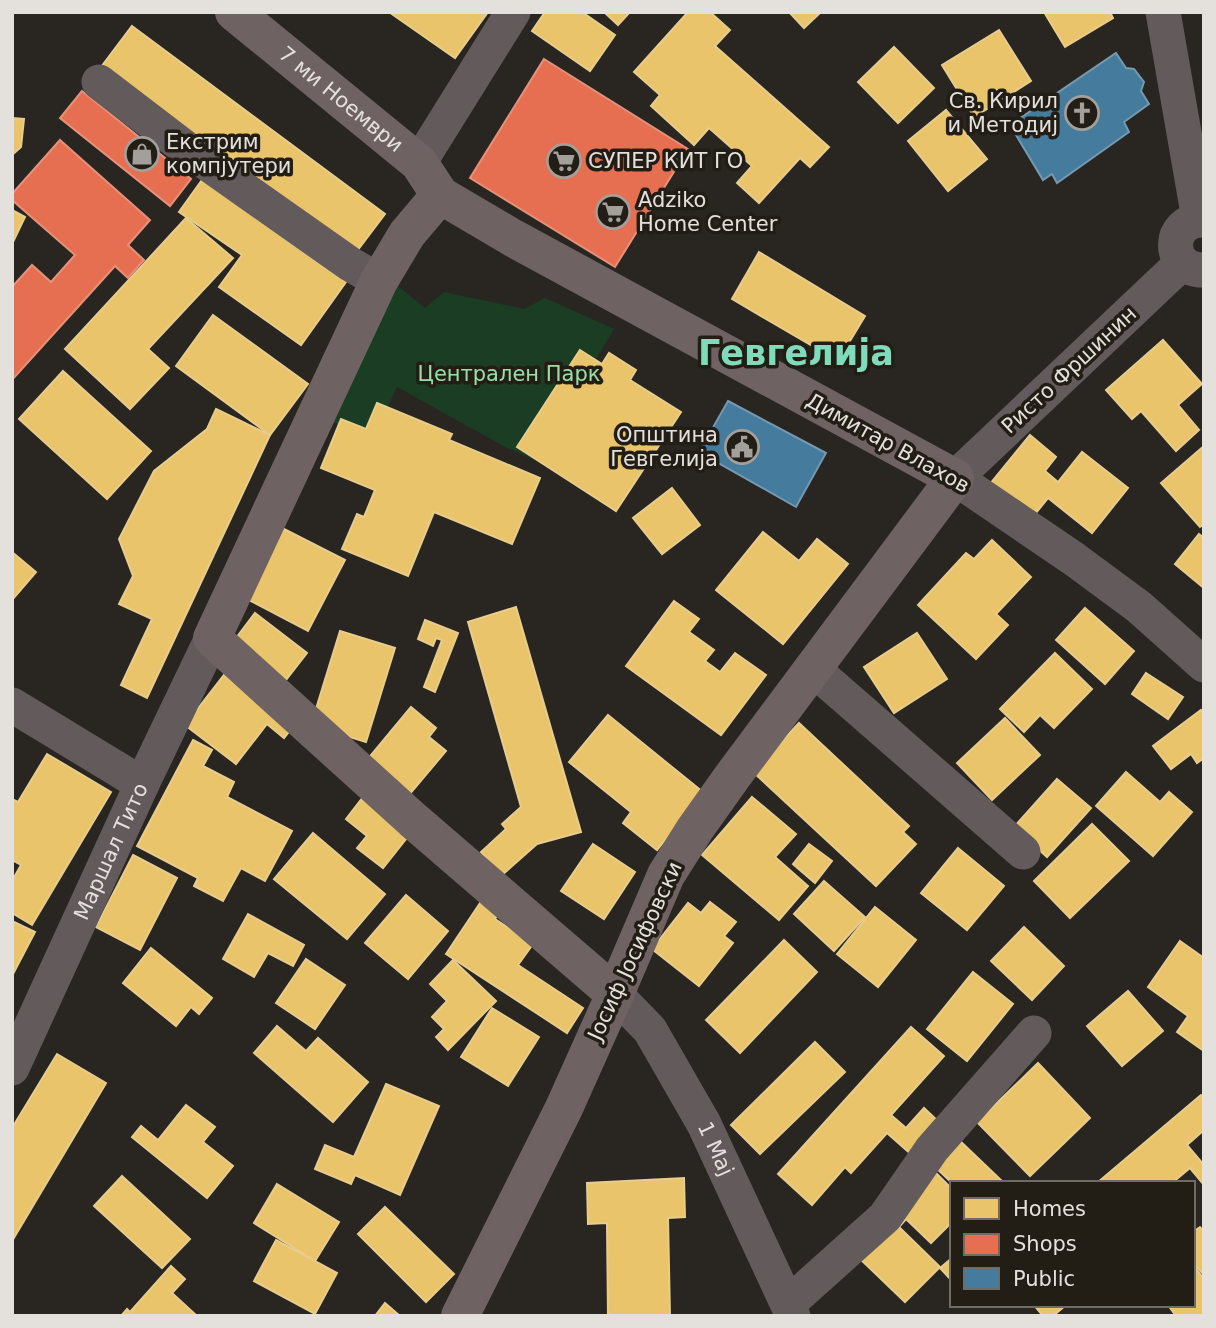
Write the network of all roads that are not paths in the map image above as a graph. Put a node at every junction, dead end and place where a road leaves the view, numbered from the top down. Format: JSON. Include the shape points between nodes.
{"nodes":[{"id":1,"x":234,"y":12,"type":"edge"},
{"id":2,"x":513,"y":12,"type":"edge"},
{"id":3,"x":1163,"y":12,"type":"edge"},
{"id":4,"x":99,"y":82,"type":"dead end"},
{"id":5,"x":419,"y":163,"type":"junction"},
{"id":6,"x":440,"y":195,"type":"junction"},
{"id":7,"x":1201,"y":219,"type":"edge"},
{"id":8,"x":1193,"y":266,"type":"edge"},
{"id":9,"x":379,"y":281,"type":"junction"},
{"id":10,"x":955,"y":478,"type":"junction"},
{"id":11,"x":212,"y":638,"type":"junction"},
{"id":12,"x":1204,"y":664,"type":"edge"},
{"id":13,"x":813,"y":669,"type":"junction"},
{"id":14,"x":12,"y":705,"type":"edge"},
{"id":15,"x":142,"y":785,"type":"junction"},
{"id":16,"x":1023,"y":852,"type":"dead end"},
{"id":17,"x":615,"y":994,"type":"junction"},
{"id":18,"x":1034,"y":1033,"type":"dead end"},
{"id":19,"x":12,"y":1068,"type":"edge"},
{"id":20,"x":790,"y":1310,"type":"edge"},
{"id":21,"x":460,"y":1316,"type":"edge"}],
"edges":[{"from":1,"to":5,"type":"main road","name":"7 ми Ноември"},
{"from":2,"to":5,"type":"street"},
{"from":3,"to":7,"type":"street"},
{"from":4,"to":9,"type":"street","via":[[184,147]]},
{"from":5,"to":6,"type":"main road","name":"7 ми Ноември"},
{"from":6,"to":9,"type":"main road","via":[[407,234]]},
{"from":6,"to":10,"type":"main road","name":"Димитар Влахов"},
{"from":7,"to":8,"type":"street","via":[[1178,232],[1175,248],[1178,256]]},
{"from":8,"to":10,"type":"street","name":"Ристо Фршинин"},
{"from":9,"to":11,"type":"main road"},
{"from":10,"to":12,"type":"street","name":"Димитар Влахов","via":[[1139,607]]},
{"from":10,"to":13,"type":"main road","name":"Јосиф Јосифовски"},
{"from":11,"to":15,"type":"street","name":"Маршал Тито"},
{"from":11,"to":17,"type":"main road"},
{"from":13,"to":16,"type":"street"},
{"from":13,"to":17,"type":"main road","name":"Јосиф Јосифовски","via":[[666,875]]},
{"from":14,"to":15,"type":"street"},
{"from":15,"to":19,"type":"street","name":"Маршал Тито"},
{"from":17,"to":20,"type":"street","name":"1 Мај","via":[[650,1030],[704,1124]]},
{"from":17,"to":21,"type":"main road","name":"Јосиф Јосифовски"},
{"from":18,"to":20,"type":"street","via":[[932,1149],[885,1217]]}]}
